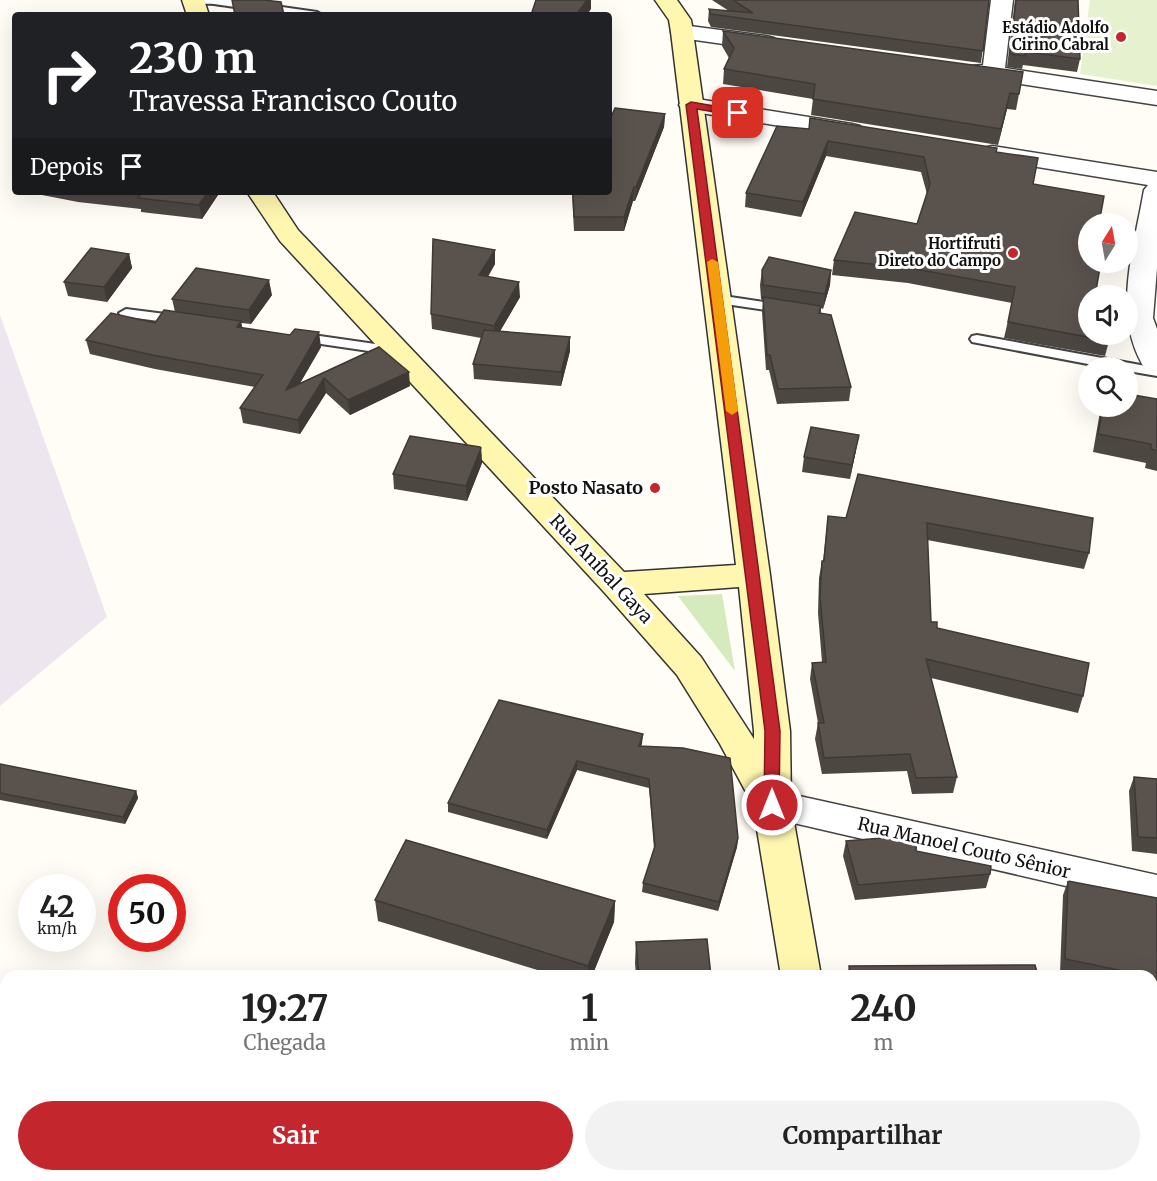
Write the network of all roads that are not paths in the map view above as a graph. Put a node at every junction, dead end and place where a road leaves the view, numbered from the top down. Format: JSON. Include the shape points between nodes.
{"nodes":[{"id":1,"x":666,"y":0,"type":"edge"},
{"id":2,"x":1002,"y":0,"type":"edge"},
{"id":3,"x":195,"y":5,"type":"edge"},
{"id":4,"x":295,"y":12,"type":"edge"},
{"id":5,"x":682,"y":32,"type":"junction"},
{"id":6,"x":786,"y":45,"type":"edge"},
{"id":7,"x":958,"y":69,"type":"edge"},
{"id":8,"x":993,"y":73,"type":"junction"},
{"id":9,"x":1157,"y":98,"type":"edge"},
{"id":10,"x":691,"y":105,"type":"junction"},
{"id":11,"x":878,"y":135,"type":"edge"},
{"id":12,"x":971,"y":150,"type":"edge"},
{"id":13,"x":1157,"y":179,"type":"edge"},
{"id":14,"x":1157,"y":190,"type":"edge"},
{"id":15,"x":262,"y":195,"type":"edge"},
{"id":16,"x":1151,"y":259,"type":"edge"},
{"id":17,"x":717,"y":299,"type":"junction"},
{"id":18,"x":800,"y":312,"type":"edge"},
{"id":19,"x":126,"y":313,"type":"dead end"},
{"id":20,"x":196,"y":323,"type":"edge"},
{"id":21,"x":290,"y":336,"type":"edge"},
{"id":22,"x":977,"y":339,"type":"dead end"},
{"id":23,"x":396,"y":351,"type":"junction"},
{"id":24,"x":1157,"y":366,"type":"edge"},
{"id":25,"x":1157,"y":372,"type":"edge"},
{"id":26,"x":754,"y":575,"type":"junction"},
{"id":27,"x":616,"y":584,"type":"junction"},
{"id":28,"x":772,"y":805,"type":"junction"},
{"id":29,"x":1157,"y":891,"type":"edge"},
{"id":30,"x":800,"y":970,"type":"edge"}],
"edges":[{"from":1,"to":5,"type":"main road","via":[[680,20]]},
{"from":2,"to":8,"type":"street"},
{"from":3,"to":4,"type":"lane","via":[[209,0]]},
{"from":5,"to":6,"type":"street"},
{"from":5,"to":10,"type":"main road"},
{"from":7,"to":8,"type":"street"},
{"from":8,"to":9,"type":"street"},
{"from":10,"to":11,"type":"street"},
{"from":10,"to":17,"type":"main road"},
{"from":12,"to":13,"type":"street"},
{"from":14,"to":16,"type":"street"},
{"from":15,"to":23,"type":"main road","name":"Rua Aníbal Gaya","via":[[289,234]]},
{"from":16,"to":24,"type":"street","via":[[1139,318]]},
{"from":17,"to":18,"type":"lane"},
{"from":17,"to":26,"type":"main road"},
{"from":19,"to":20,"type":"lane"},
{"from":21,"to":23,"type":"lane"},
{"from":22,"to":25,"type":"lane"},
{"from":23,"to":27,"type":"main road","name":"Rua Aníbal Gaya"},
{"from":26,"to":27,"type":"main road"},
{"from":26,"to":28,"type":"main road","via":[[772,731]]},
{"from":27,"to":28,"type":"main road","name":"Rua Aníbal Gaya","via":[[689,666]]},
{"from":28,"to":29,"type":"street","name":"Rua Manoel Couto Sênior"},
{"from":28,"to":30,"type":"main road"}]}
